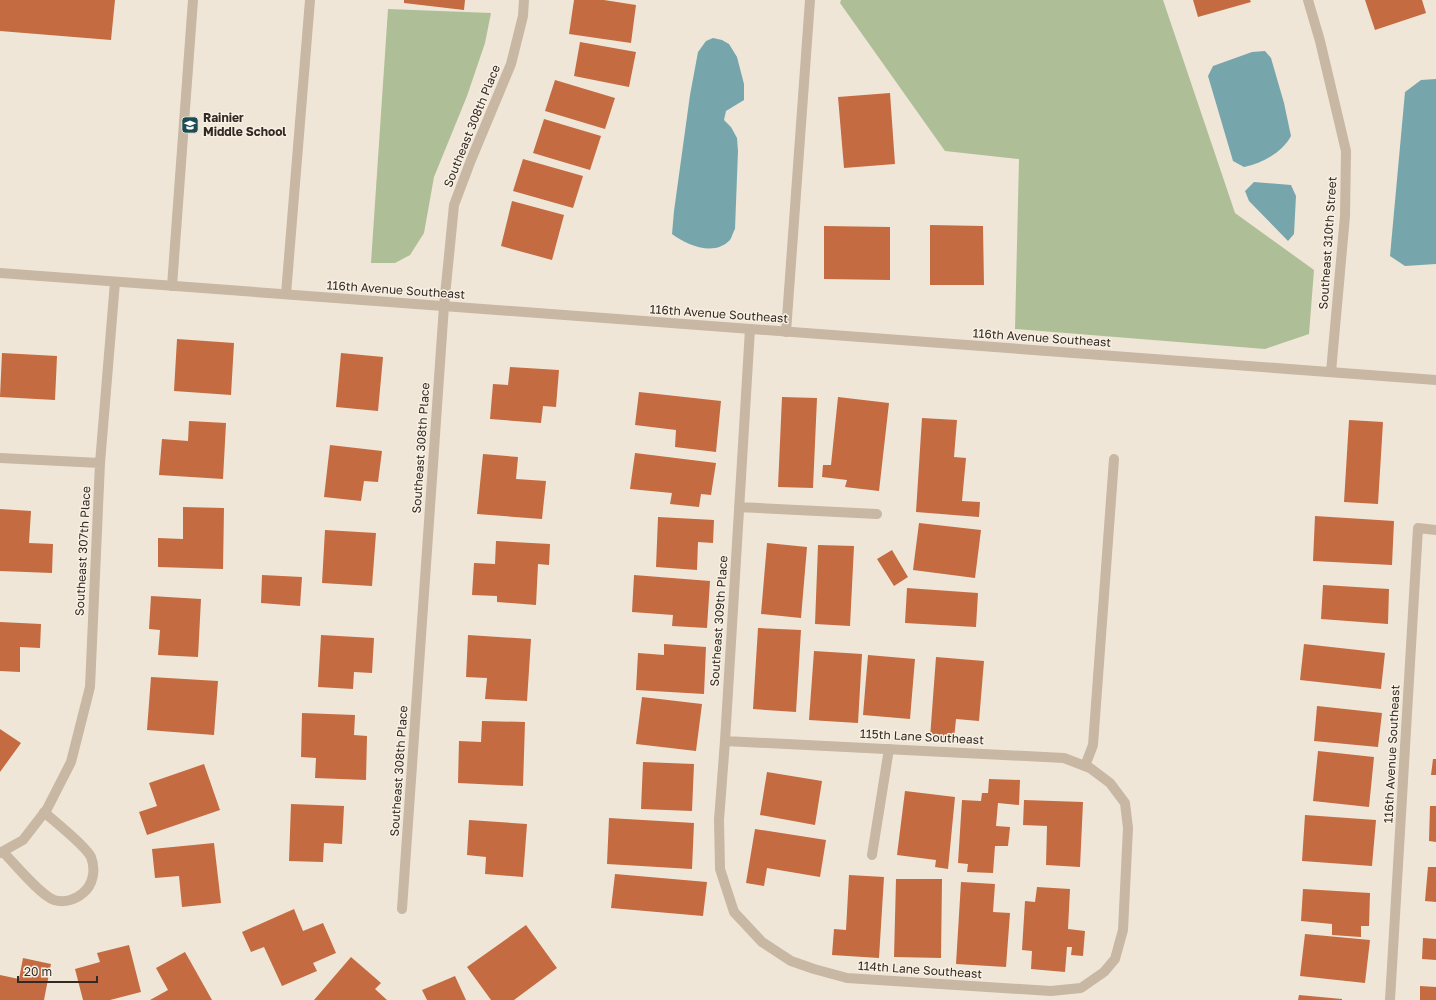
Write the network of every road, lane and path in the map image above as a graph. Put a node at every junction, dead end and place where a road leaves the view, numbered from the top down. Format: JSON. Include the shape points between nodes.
{"nodes":[{"id":1,"x":193,"y":0,"type":"edge"},
{"id":2,"x":310,"y":0,"type":"edge"},
{"id":3,"x":524,"y":0,"type":"edge"},
{"id":4,"x":810,"y":0,"type":"edge"},
{"id":5,"x":1308,"y":0,"type":"edge"},
{"id":6,"x":0,"y":273,"type":"edge"},
{"id":7,"x":115,"y":282,"type":"junction"},
{"id":8,"x":172,"y":286,"type":"junction"},
{"id":9,"x":286,"y":294,"type":"junction"},
{"id":10,"x":444,"y":306,"type":"junction"},
{"id":11,"x":750,"y":329,"type":"junction"},
{"id":12,"x":786,"y":332,"type":"junction"},
{"id":13,"x":1330,"y":372,"type":"junction"},
{"id":14,"x":1436,"y":380,"type":"edge"},
{"id":15,"x":0,"y":458,"type":"edge"},
{"id":16,"x":1114,"y":459,"type":"dead end"},
{"id":17,"x":100,"y":463,"type":"junction"},
{"id":18,"x":740,"y":507,"type":"junction"},
{"id":19,"x":877,"y":514,"type":"dead end"},
{"id":20,"x":1436,"y":530,"type":"edge"},
{"id":21,"x":725,"y":741,"type":"junction"},
{"id":22,"x":889,"y":749,"type":"junction"},
{"id":23,"x":1085,"y":766,"type":"junction"},
{"id":24,"x":44,"y":812,"type":"junction"},
{"id":25,"x":1,"y":852,"type":"edge"},
{"id":26,"x":872,"y":855,"type":"dead end"},
{"id":27,"x":402,"y":910,"type":"dead end"},
{"id":28,"x":734,"y":912,"type":"joint"},
{"id":29,"x":1115,"y":959,"type":"joint"},
{"id":30,"x":1390,"y":1000,"type":"edge"}],
"edges":[{"from":1,"to":8,"type":"street"},
{"from":2,"to":9,"type":"street"},
{"from":3,"to":10,"type":"street","name":"Southeast 308th Place","via":[[523,16],[511,64],[454,205]]},
{"from":4,"to":12,"type":"street"},
{"from":5,"to":13,"type":"street","name":"Southeast 310th Street","via":[[1346,151],[1345,216]]},
{"from":6,"to":7,"type":"street","name":"116th Avenue Southeast"},
{"from":7,"to":8,"type":"street","name":"116th Avenue Southeast"},
{"from":7,"to":17,"type":"street","name":"Southeast 307th Place"},
{"from":8,"to":9,"type":"street","name":"116th Avenue Southeast"},
{"from":9,"to":10,"type":"street","name":"116th Avenue Southeast"},
{"from":10,"to":11,"type":"street","name":"116th Avenue Southeast"},
{"from":10,"to":27,"type":"street","name":"Southeast 308th Place"},
{"from":11,"to":12,"type":"street","name":"116th Avenue Southeast"},
{"from":11,"to":18,"type":"street","name":"Southeast 309th Place"},
{"from":12,"to":13,"type":"street","name":"116th Avenue Southeast"},
{"from":13,"to":14,"type":"street","name":"116th Avenue Southeast"},
{"from":15,"to":17,"type":"street"},
{"from":16,"to":23,"type":"street","via":[[1093,745]]},
{"from":17,"to":24,"type":"street","name":"Southeast 307th Place","via":[[90,688],[71,762]]},
{"from":18,"to":19,"type":"street"},
{"from":18,"to":21,"type":"street","name":"Southeast 309th Place"},
{"from":20,"to":30,"type":"street","name":"116th Avenue Southeast","via":[[1418,528]]},
{"from":21,"to":22,"type":"street","name":"115th Lane Southeast"},
{"from":21,"to":28,"type":"street","name":"Southeast 309th Place","via":[[719,820],[720,869]]},
{"from":22,"to":23,"type":"street","name":"115th Lane Southeast","via":[[1064,758]]},
{"from":22,"to":26,"type":"street"},
{"from":23,"to":29,"type":"street","name":"115th Lane Southeast","via":[[1110,783],[1125,803],[1128,828],[1123,930]]},
{"from":24,"to":25,"type":"street","name":"Southeast 307th Place","via":[[23,840]]},
{"from":24,"to":25,"type":"street","via":[[90,856],[94,868],[92,880],[86,890],[77,898],[66,901],[54,900],[43,894]]},
{"from":28,"to":29,"type":"street","name":"114th Lane Southeast","via":[[762,942],[791,961],[846,978],[1050,991],[1081,988],[1104,972]]}]}
